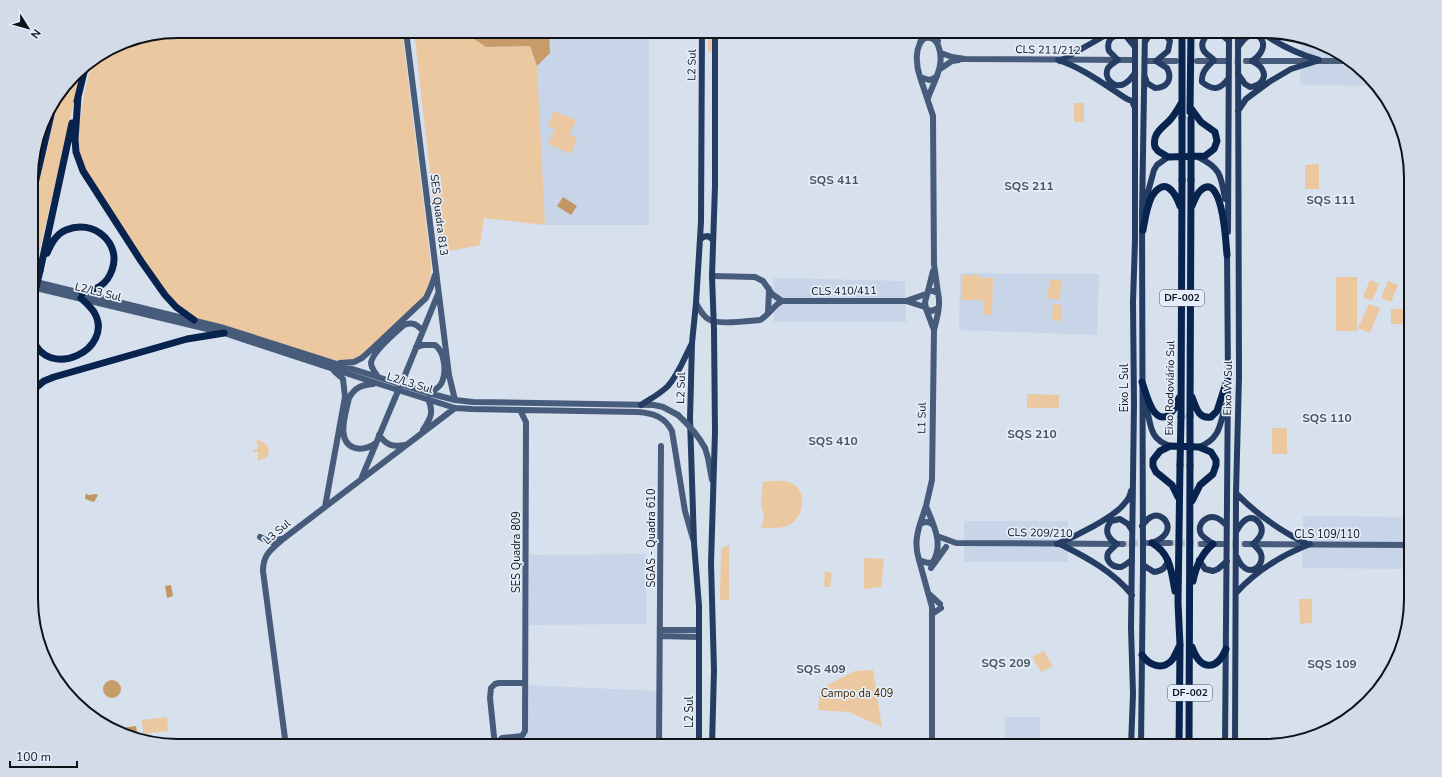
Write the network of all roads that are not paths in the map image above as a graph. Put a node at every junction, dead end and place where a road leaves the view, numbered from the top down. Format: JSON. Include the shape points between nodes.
{"nodes":[{"id":1,"x":407,"y":38,"type":"edge"},
{"id":2,"x":702,"y":38,"type":"edge"},
{"id":3,"x":715,"y":38,"type":"edge"},
{"id":4,"x":922,"y":38,"type":"edge"},
{"id":5,"x":936,"y":38,"type":"edge"},
{"id":6,"x":1100,"y":38,"type":"edge"},
{"id":7,"x":1111,"y":38,"type":"edge"},
{"id":8,"x":1128,"y":38,"type":"edge"},
{"id":9,"x":1135,"y":38,"type":"edge"},
{"id":10,"x":1144,"y":38,"type":"edge"},
{"id":11,"x":1147,"y":38,"type":"edge"},
{"id":12,"x":1168,"y":38,"type":"edge"},
{"id":13,"x":1182,"y":38,"type":"edge"},
{"id":14,"x":1191,"y":38,"type":"edge"},
{"id":15,"x":1204,"y":38,"type":"edge"},
{"id":16,"x":1225,"y":38,"type":"edge"},
{"id":17,"x":1238,"y":38,"type":"edge"},
{"id":18,"x":1247,"y":38,"type":"edge"},
{"id":19,"x":1260,"y":38,"type":"edge"},
{"id":20,"x":1271,"y":38,"type":"edge"},
{"id":21,"x":936,"y":40,"type":"joint"},
{"id":22,"x":1229,"y":41,"type":"joint"},
{"id":23,"x":920,"y":43,"type":"junction"},
{"id":24,"x":1144,"y":43,"type":"junction"},
{"id":25,"x":1135,"y":47,"type":"junction"},
{"id":26,"x":1238,"y":47,"type":"junction"},
{"id":27,"x":715,"y":48,"type":"junction"},
{"id":28,"x":702,"y":49,"type":"junction"},
{"id":29,"x":943,"y":54,"type":"junction"},
{"id":30,"x":965,"y":59,"type":"junction"},
{"id":31,"x":1059,"y":60,"type":"junction"},
{"id":32,"x":1118,"y":60,"type":"junction"},
{"id":33,"x":1131,"y":60,"type":"dead end"},
{"id":34,"x":1214,"y":60,"type":"junction"},
{"id":35,"x":1319,"y":60,"type":"junction"},
{"id":36,"x":1148,"y":61,"type":"dead end"},
{"id":37,"x":1156,"y":61,"type":"junction"},
{"id":38,"x":1176,"y":61,"type":"dead end"},
{"id":39,"x":1197,"y":61,"type":"dead end"},
{"id":40,"x":1225,"y":61,"type":"tunnel mouth"},
{"id":41,"x":1249,"y":61,"type":"junction"},
{"id":42,"x":1340,"y":61,"type":"edge"},
{"id":43,"x":946,"y":64,"type":"junction"},
{"id":44,"x":702,"y":66,"type":"junction"},
{"id":45,"x":715,"y":66,"type":"junction"},
{"id":46,"x":940,"y":69,"type":"junction"},
{"id":47,"x":1135,"y":73,"type":"junction"},
{"id":48,"x":1238,"y":74,"type":"junction"},
{"id":49,"x":83,"y":75,"type":"edge"},
{"id":50,"x":937,"y":76,"type":"junction"},
{"id":51,"x":1144,"y":76,"type":"junction"},
{"id":52,"x":920,"y":77,"type":"junction"},
{"id":53,"x":1228,"y":79,"type":"junction"},
{"id":54,"x":933,"y":84,"type":"junction"},
{"id":55,"x":78,"y":97,"type":"junction"},
{"id":56,"x":928,"y":98,"type":"junction"},
{"id":57,"x":1182,"y":102,"type":"junction"},
{"id":58,"x":1190,"y":107,"type":"junction"},
{"id":59,"x":1136,"y":109,"type":"junction"},
{"id":60,"x":1238,"y":111,"type":"junction"},
{"id":61,"x":48,"y":126,"type":"edge"},
{"id":62,"x":1168,"y":157,"type":"junction"},
{"id":63,"x":1198,"y":157,"type":"junction"},
{"id":64,"x":38,"y":171,"type":"edge"},
{"id":65,"x":1192,"y":206,"type":"junction"},
{"id":66,"x":1182,"y":211,"type":"junction"},
{"id":67,"x":1228,"y":212,"type":"junction"},
{"id":68,"x":1142,"y":214,"type":"junction"},
{"id":69,"x":701,"y":222,"type":"junction"},
{"id":70,"x":714,"y":225,"type":"junction"},
{"id":71,"x":1143,"y":230,"type":"junction"},
{"id":72,"x":700,"y":240,"type":"junction"},
{"id":73,"x":713,"y":240,"type":"junction"},
{"id":74,"x":1227,"y":255,"type":"junction"},
{"id":75,"x":934,"y":264,"type":"junction"},
{"id":76,"x":40,"y":267,"type":"junction"},
{"id":77,"x":436,"y":272,"type":"junction"},
{"id":78,"x":935,"y":275,"type":"junction"},
{"id":79,"x":38,"y":276,"type":"edge"},
{"id":80,"x":712,"y":276,"type":"junction"},
{"id":81,"x":38,"y":283,"type":"edge"},
{"id":82,"x":38,"y":288,"type":"edge"},
{"id":83,"x":769,"y":289,"type":"junction"},
{"id":84,"x":438,"y":292,"type":"junction"},
{"id":85,"x":927,"y":293,"type":"junction"},
{"id":86,"x":938,"y":293,"type":"junction"},
{"id":87,"x":81,"y":296,"type":"junction"},
{"id":88,"x":782,"y":301,"type":"junction"},
{"id":89,"x":906,"y":301,"type":"junction"},
{"id":90,"x":696,"y":303,"type":"junction"},
{"id":91,"x":926,"y":308,"type":"junction"},
{"id":92,"x":938,"y":308,"type":"junction"},
{"id":93,"x":768,"y":313,"type":"junction"},
{"id":94,"x":937,"y":315,"type":"junction"},
{"id":95,"x":194,"y":320,"type":"junction"},
{"id":96,"x":714,"y":322,"type":"junction"},
{"id":97,"x":934,"y":330,"type":"junction"},
{"id":98,"x":423,"y":331,"type":"junction"},
{"id":99,"x":224,"y":333,"type":"junction"},
{"id":100,"x":692,"y":343,"type":"junction"},
{"id":101,"x":416,"y":347,"type":"junction"},
{"id":102,"x":38,"y":348,"type":"edge"},
{"id":103,"x":333,"y":362,"type":"junction"},
{"id":104,"x":327,"y":367,"type":"junction"},
{"id":105,"x":378,"y":377,"type":"junction"},
{"id":106,"x":1228,"y":377,"type":"junction"},
{"id":107,"x":1142,"y":382,"type":"junction"},
{"id":108,"x":376,"y":383,"type":"junction"},
{"id":109,"x":38,"y":386,"type":"edge"},
{"id":110,"x":1181,"y":390,"type":"junction"},
{"id":111,"x":1190,"y":394,"type":"junction"},
{"id":112,"x":428,"y":396,"type":"junction"},
{"id":113,"x":1142,"y":396,"type":"junction"},
{"id":114,"x":1228,"y":397,"type":"junction"},
{"id":115,"x":455,"y":400,"type":"junction"},
{"id":116,"x":641,"y":404,"type":"junction"},
{"id":117,"x":455,"y":408,"type":"junction"},
{"id":118,"x":520,"y":410,"type":"junction"},
{"id":119,"x":533,"y":411,"type":"junction"},
{"id":120,"x":526,"y":422,"type":"junction"},
{"id":121,"x":380,"y":435,"type":"junction"},
{"id":122,"x":418,"y":436,"type":"junction"},
{"id":123,"x":376,"y":443,"type":"junction"},
{"id":124,"x":407,"y":444,"type":"junction"},
{"id":125,"x":661,"y":446,"type":"dead end"},
{"id":126,"x":1170,"y":446,"type":"junction"},
{"id":127,"x":1199,"y":447,"type":"junction"},
{"id":128,"x":362,"y":478,"type":"junction"},
{"id":129,"x":1133,"y":485,"type":"junction"},
{"id":130,"x":713,"y":491,"type":"junction"},
{"id":131,"x":1236,"y":493,"type":"junction"},
{"id":132,"x":1180,"y":502,"type":"junction"},
{"id":133,"x":926,"y":506,"type":"junction"},
{"id":134,"x":325,"y":507,"type":"junction"},
{"id":135,"x":1190,"y":507,"type":"junction"},
{"id":136,"x":920,"y":524,"type":"junction"},
{"id":137,"x":933,"y":525,"type":"junction"},
{"id":138,"x":1226,"y":525,"type":"junction"},
{"id":139,"x":1142,"y":526,"type":"junction"},
{"id":140,"x":1132,"y":530,"type":"junction"},
{"id":141,"x":1236,"y":532,"type":"junction"},
{"id":142,"x":938,"y":536,"type":"junction"},
{"id":143,"x":260,"y":537,"type":"dead end"},
{"id":144,"x":283,"y":539,"type":"junction"},
{"id":145,"x":694,"y":543,"type":"junction"},
{"id":146,"x":956,"y":543,"type":"junction"},
{"id":147,"x":1150,"y":543,"type":"junction"},
{"id":148,"x":1170,"y":543,"type":"tunnel mouth"},
{"id":149,"x":1059,"y":544,"type":"junction"},
{"id":150,"x":1120,"y":544,"type":"junction"},
{"id":151,"x":1201,"y":544,"type":"tunnel mouth"},
{"id":152,"x":1213,"y":544,"type":"junction"},
{"id":153,"x":1222,"y":544,"type":"tunnel mouth"},
{"id":154,"x":1245,"y":544,"type":"tunnel mouth"},
{"id":155,"x":1253,"y":544,"type":"junction"},
{"id":156,"x":1308,"y":544,"type":"junction"},
{"id":157,"x":1404,"y":545,"type":"edge"},
{"id":158,"x":946,"y":547,"type":"junction"},
{"id":159,"x":937,"y":552,"type":"junction"},
{"id":160,"x":1236,"y":556,"type":"junction"},
{"id":161,"x":919,"y":560,"type":"junction"},
{"id":162,"x":1132,"y":560,"type":"junction"},
{"id":163,"x":1168,"y":560,"type":"junction"},
{"id":164,"x":1199,"y":560,"type":"junction"},
{"id":165,"x":1226,"y":561,"type":"junction"},
{"id":166,"x":932,"y":565,"type":"junction"},
{"id":167,"x":1143,"y":565,"type":"junction"},
{"id":168,"x":926,"y":583,"type":"junction"},
{"id":169,"x":928,"y":592,"type":"junction"},
{"id":170,"x":1236,"y":593,"type":"junction"},
{"id":171,"x":1132,"y":595,"type":"junction"},
{"id":172,"x":1189,"y":599,"type":"junction"},
{"id":173,"x":1178,"y":603,"type":"junction"},
{"id":174,"x":932,"y":614,"type":"junction"},
{"id":175,"x":660,"y":633,"type":"junction"},
{"id":176,"x":699,"y":634,"type":"junction"},
{"id":177,"x":1190,"y":641,"type":"junction"},
{"id":178,"x":1180,"y":645,"type":"junction"},
{"id":179,"x":1226,"y":649,"type":"junction"},
{"id":180,"x":1142,"y":655,"type":"junction"},
{"id":181,"x":526,"y":683,"type":"junction"},
{"id":182,"x":699,"y":708,"type":"junction"},
{"id":183,"x":712,"y":709,"type":"junction"},
{"id":184,"x":494,"y":732,"type":"junction"},
{"id":185,"x":502,"y":738,"type":"joint"},
{"id":186,"x":285,"y":739,"type":"edge"},
{"id":187,"x":495,"y":739,"type":"edge"},
{"id":188,"x":660,"y":739,"type":"edge"},
{"id":189,"x":699,"y":739,"type":"edge"},
{"id":190,"x":712,"y":739,"type":"edge"},
{"id":191,"x":932,"y":739,"type":"edge"},
{"id":192,"x":1131,"y":739,"type":"edge"},
{"id":193,"x":1141,"y":739,"type":"edge"},
{"id":194,"x":1179,"y":739,"type":"edge"},
{"id":195,"x":1189,"y":739,"type":"edge"},
{"id":196,"x":1225,"y":739,"type":"edge"},
{"id":197,"x":1235,"y":739,"type":"edge"}],
"edges":[{"from":1,"to":77,"type":"street","name":"SES Quadra 813"},
{"from":2,"to":28,"type":"main road","name":"L2 Sul"},
{"from":3,"to":27,"type":"main road","name":"L2 Sul"},
{"from":4,"to":23,"type":"street"},
{"from":5,"to":29,"type":"street"},
{"from":6,"to":31,"type":"main road"},
{"from":7,"to":32,"type":"main road","via":[[1108,42],[1109,51]]},
{"from":8,"to":25,"type":"main road"},
{"from":9,"to":25,"type":"main road","name":"Eixo L Sul"},
{"from":10,"to":24,"type":"main road","name":"Eixo L Sul"},
{"from":11,"to":24,"type":"main road"},
{"from":12,"to":37,"type":"main road","via":[[1168,51]]},
{"from":13,"to":57,"type":"highway","name":"Eixo Rodoviário Sul","number":"DF-002"},
{"from":14,"to":58,"type":"highway","name":"Eixo Rodoviário Sul","number":"DF-002"},
{"from":15,"to":34,"type":"main road","via":[[1204,51]]},
{"from":16,"to":22,"type":"main road"},
{"from":17,"to":26,"type":"main road","name":"Eixo W Sul"},
{"from":18,"to":26,"type":"main road"},
{"from":19,"to":41,"type":"main road","via":[[1264,42],[1262,52]]},
{"from":20,"to":35,"type":"main road","via":[[1295,52]]},
{"from":21,"to":23,"type":"street","via":[[926,38]]},
{"from":21,"to":29,"type":"street"},
{"from":22,"to":53,"type":"main road","name":"Eixo W Sul"},
{"from":23,"to":52,"type":"street","via":[[917,67]]},
{"from":24,"to":51,"type":"main road","name":"Eixo L Sul"},
{"from":25,"to":47,"type":"main road","name":"Eixo L Sul"},
{"from":26,"to":48,"type":"main road","name":"Eixo W Sul"},
{"from":27,"to":28,"type":"main road","via":[[712,52]]},
{"from":27,"to":45,"type":"main road","name":"L2 Sul"},
{"from":28,"to":44,"type":"main road","name":"L2 Sul"},
{"from":29,"to":30,"type":"street","name":"CLS 211/212"},
{"from":29,"to":46,"type":"street"},
{"from":30,"to":31,"type":"street","name":"CLS 211/212"},
{"from":30,"to":43,"type":"street","name":"CLS 211/212"},
{"from":31,"to":32,"type":"street","name":"CLS 211/212"},
{"from":31,"to":59,"type":"main road","via":[[1079,69],[1128,99]]},
{"from":32,"to":33,"type":"street","name":"CLS 211/212"},
{"from":32,"to":47,"type":"main road","via":[[1108,69],[1108,79],[1111,82],[1120,86]]},
{"from":34,"to":39,"type":"street"},
{"from":34,"to":40,"type":"street"},
{"from":34,"to":53,"type":"main road","via":[[1203,72],[1202,82],[1208,87],[1218,88]]},
{"from":35,"to":41,"type":"street"},
{"from":35,"to":42,"type":"street"},
{"from":35,"to":60,"type":"main road","via":[[1291,69],[1246,98]]},
{"from":36,"to":37,"type":"street"},
{"from":37,"to":38,"type":"street"},
{"from":37,"to":51,"type":"main road","via":[[1167,68],[1169,82],[1155,88],[1147,83]]},
{"from":41,"to":48,"type":"main road","via":[[1262,68],[1264,74],[1260,84],[1245,84]]},
{"from":43,"to":46,"type":"street","name":"CLS 211/212"},
{"from":43,"to":54,"type":"street"},
{"from":44,"to":45,"type":"main road","via":[[712,62]]},
{"from":44,"to":69,"type":"main road","name":"L2 Sul"},
{"from":45,"to":70,"type":"main road","name":"L2 Sul"},
{"from":46,"to":50,"type":"street"},
{"from":47,"to":59,"type":"main road","name":"Eixo L Sul"},
{"from":48,"to":60,"type":"main road","name":"Eixo W Sul"},
{"from":49,"to":55,"type":"highway"},
{"from":50,"to":52,"type":"street","via":[[929,80]]},
{"from":50,"to":54,"type":"street"},
{"from":51,"to":68,"type":"main road","name":"Eixo L Sul"},
{"from":52,"to":56,"type":"street"},
{"from":53,"to":67,"type":"main road","name":"Eixo W Sul"},
{"from":54,"to":56,"type":"street"},
{"from":55,"to":76,"type":"highway"},
{"from":55,"to":95,"type":"highway","via":[[75,139],[76,152],[83,171],[165,295]]},
{"from":56,"to":75,"type":"street","via":[[933,116]]},
{"from":57,"to":62,"type":"highway","via":[[1154,138],[1155,147]]},
{"from":57,"to":66,"type":"highway","name":"Eixo Rodoviário Sul","number":"DF-002","bridge":true},
{"from":58,"to":63,"type":"highway","via":[[1201,122],[1217,136],[1214,149],[1205,156]]},
{"from":58,"to":65,"type":"highway","name":"Eixo Rodoviário Sul","number":"DF-002","bridge":true},
{"from":59,"to":129,"type":"main road","name":"Eixo L Sul"},
{"from":60,"to":131,"type":"main road","name":"Eixo W Sul"},
{"from":61,"to":64,"type":"highway"},
{"from":62,"to":63,"type":"highway"},
{"from":62,"to":68,"type":"main road","via":[[1154,170]]},
{"from":63,"to":67,"type":"main road","via":[[1217,170]]},
{"from":65,"to":74,"type":"highway","via":[[1201,190],[1206,187],[1216,191]]},
{"from":65,"to":111,"type":"highway","name":"Eixo Rodoviário Sul","number":"DF-002"},
{"from":66,"to":71,"type":"highway","via":[[1176,195],[1168,187],[1163,186],[1152,196]]},
{"from":66,"to":110,"type":"highway","name":"Eixo Rodoviário Sul","number":"DF-002"},
{"from":67,"to":74,"type":"main road","name":"Eixo W Sul"},
{"from":68,"to":71,"type":"main road","name":"Eixo L Sul"},
{"from":69,"to":70,"type":"main road","via":[[706,228]]},
{"from":69,"to":72,"type":"main road","name":"L2 Sul"},
{"from":70,"to":73,"type":"main road","name":"L2 Sul"},
{"from":71,"to":107,"type":"main road","name":"Eixo L Sul"},
{"from":72,"to":73,"type":"main road","via":[[708,236]]},
{"from":72,"to":90,"type":"main road","name":"L2 Sul"},
{"from":73,"to":80,"type":"main road","name":"L2 Sul"},
{"from":74,"to":106,"type":"main road","name":"Eixo W Sul"},
{"from":75,"to":78,"type":"street"},
{"from":75,"to":85,"type":"street"},
{"from":76,"to":79,"type":"highway","bridge":true},
{"from":76,"to":87,"type":"highway","via":[[53,242],[65,230],[82,227],[100,232],[112,247],[113,267],[110,277],[102,285]]},
{"from":77,"to":84,"type":"street","name":"SES Quadra 813"},
{"from":77,"to":103,"type":"street","via":[[426,298],[374,348],[354,362]]},
{"from":78,"to":86,"type":"street"},
{"from":78,"to":94,"type":"street","via":[[942,300]]},
{"from":80,"to":83,"type":"street","via":[[755,277],[763,281]]},
{"from":80,"to":96,"type":"main road","name":"L2 Sul"},
{"from":81,"to":87,"type":"street","name":"L2/L3 Sul"},
{"from":82,"to":87,"type":"street","name":"L2/L3 Sul"},
{"from":83,"to":88,"type":"street"},
{"from":83,"to":93,"type":"street"},
{"from":84,"to":98,"type":"street"},
{"from":84,"to":115,"type":"street","name":"SES Quadra 813","via":[[449,375]]},
{"from":85,"to":86,"type":"street","via":[[933,290]]},
{"from":85,"to":89,"type":"street","name":"CLS 410/411"},
{"from":85,"to":91,"type":"street"},
{"from":86,"to":92,"type":"street","name":"L1 Sul"},
{"from":87,"to":95,"type":"street","name":"L2/L3 Sul"},
{"from":87,"to":99,"type":"street","name":"L2/L3 Sul"},
{"from":87,"to":102,"type":"highway","via":[[93,311],[97,321],[97,332],[88,348],[73,358],[56,360]]},
{"from":88,"to":89,"type":"street","name":"CLS 410/411"},
{"from":88,"to":93,"type":"street"},
{"from":89,"to":91,"type":"street","name":"CLS 410/411"},
{"from":90,"to":96,"type":"street","via":[[704,316]]},
{"from":90,"to":100,"type":"main road","name":"L2 Sul"},
{"from":91,"to":92,"type":"street","via":[[932,311]]},
{"from":91,"to":97,"type":"street","name":"L1 Sul"},
{"from":92,"to":94,"type":"street","name":"L1 Sul"},
{"from":93,"to":96,"type":"street","via":[[760,320]]},
{"from":94,"to":97,"type":"street","name":"L1 Sul"},
{"from":95,"to":103,"type":"street","name":"L2/L3 Sul"},
{"from":96,"to":130,"type":"main road","name":"L2 Sul"},
{"from":97,"to":133,"type":"street","name":"L1 Sul","via":[[932,480]]},
{"from":98,"to":101,"type":"street"},
{"from":98,"to":105,"type":"street","via":[[413,323],[404,325],[376,352],[371,364]]},
{"from":99,"to":104,"type":"street","name":"L2/L3 Sul"},
{"from":99,"to":109,"type":"highway","via":[[187,339],[54,377]]},
{"from":100,"to":116,"type":"main road","via":[[676,376],[668,386]]},
{"from":100,"to":145,"type":"main road","name":"L2 Sul","via":[[690,419]]},
{"from":101,"to":112,"type":"street","via":[[423,344],[434,345],[440,351],[443,361],[442,383]]},
{"from":101,"to":121,"type":"street","bridge":true},
{"from":103,"to":105,"type":"street","name":"L2/L3 Sul"},
{"from":104,"to":108,"type":"street","name":"L2/L3 Sul"},
{"from":104,"to":134,"type":"street","via":[[343,379],[345,397]]},
{"from":105,"to":112,"type":"street","name":"L2/L3 Sul"},
{"from":106,"to":111,"type":"highway","via":[[1217,411],[1211,417],[1202,417],[1198,413]]},
{"from":106,"to":114,"type":"main road","name":"Eixo W Sul"},
{"from":107,"to":110,"type":"highway","via":[[1152,409],[1160,417],[1171,414]]},
{"from":107,"to":113,"type":"main road","name":"Eixo L Sul"},
{"from":108,"to":112,"type":"street","name":"L2/L3 Sul"},
{"from":108,"to":123,"type":"street","via":[[359,387],[352,393],[343,432],[346,443],[359,449]]},
{"from":110,"to":132,"type":"highway","name":"Eixo Rodoviário Sul","number":"DF-002","bridge":true},
{"from":111,"to":135,"type":"highway","name":"Eixo Rodoviário Sul","number":"DF-002","bridge":true},
{"from":112,"to":115,"type":"street","name":"L2/L3 Sul"},
{"from":112,"to":117,"type":"street","name":"L2/L3 Sul"},
{"from":112,"to":122,"type":"street","via":[[432,414]]},
{"from":113,"to":126,"type":"main road","via":[[1151,432],[1159,441]]},
{"from":113,"to":139,"type":"main road","name":"Eixo L Sul"},
{"from":114,"to":127,"type":"main road","via":[[1215,436]]},
{"from":114,"to":138,"type":"main road","name":"Eixo W Sul"},
{"from":115,"to":116,"type":"street","name":"L2/L3 Sul"},
{"from":116,"to":130,"type":"street","name":"L2/L3 Sul","bridge":true,"via":[[663,407],[678,415],[691,427],[705,448]]},
{"from":117,"to":118,"type":"street","name":"L2/L3 Sul"},
{"from":117,"to":122,"type":"street","name":"L3 Sul"},
{"from":118,"to":119,"type":"street","name":"L2/L3 Sul"},
{"from":118,"to":120,"type":"street","name":"SES Quadra 809"},
{"from":119,"to":120,"type":"street"},
{"from":119,"to":145,"type":"street","name":"L2/L3 Sul","via":[[643,412],[662,418],[673,435]]},
{"from":120,"to":181,"type":"street","name":"SES Quadra 809"},
{"from":121,"to":123,"type":"street"},
{"from":121,"to":124,"type":"street","via":[[390,445]]},
{"from":122,"to":124,"type":"street","name":"L3 Sul"},
{"from":123,"to":128,"type":"street"},
{"from":124,"to":128,"type":"street","name":"L3 Sul"},
{"from":125,"to":175,"type":"street","name":"SGAS - Quadra 610"},
{"from":126,"to":127,"type":"highway"},
{"from":126,"to":132,"type":"highway","via":[[1156,454],[1153,466],[1156,472],[1172,485]]},
{"from":127,"to":135,"type":"highway","via":[[1214,456],[1216,465],[1212,474],[1196,490]]},
{"from":128,"to":134,"type":"street","name":"L3 Sul"},
{"from":129,"to":140,"type":"main road","name":"Eixo L Sul"},
{"from":129,"to":149,"type":"main road","via":[[1129,498],[1114,513]]},
{"from":130,"to":183,"type":"main road","name":"L2 Sul"},
{"from":131,"to":141,"type":"main road","name":"Eixo W Sul"},
{"from":131,"to":156,"type":"main road","via":[[1252,509]]},
{"from":132,"to":173,"type":"highway","name":"Eixo Rodoviário Sul","number":"DF-002"},
{"from":133,"to":136,"type":"street","name":"L1 Sul"},
{"from":133,"to":137,"type":"street"},
{"from":134,"to":144,"type":"street","name":"L3 Sul"},
{"from":135,"to":172,"type":"highway","name":"Eixo Rodoviário Sul","number":"DF-002"},
{"from":136,"to":137,"type":"street","via":[[926,521]]},
{"from":136,"to":161,"type":"street","name":"L1 Sul","via":[[916,542]]},
{"from":137,"to":142,"type":"street"},
{"from":138,"to":152,"type":"main road","via":[[1213,517],[1209,517],[1201,524],[1201,534]]},
{"from":138,"to":165,"type":"main road","name":"Eixo W Sul"},
{"from":139,"to":147,"type":"main road","via":[[1151,517],[1156,516],[1165,520],[1168,530],[1165,535],[1160,540]]},
{"from":139,"to":167,"type":"main road","name":"Eixo L Sul"},
{"from":140,"to":150,"type":"main road","via":[[1124,521],[1111,521],[1107,534]]},
{"from":140,"to":162,"type":"main road","name":"Eixo L Sul"},
{"from":141,"to":155,"type":"main road","via":[[1242,522],[1252,518],[1256,520],[1260,523],[1262,532]]},
{"from":141,"to":160,"type":"main road","name":"Eixo W Sul"},
{"from":142,"to":146,"type":"street","name":"CLS 209/210"},
{"from":142,"to":159,"type":"street"},
{"from":143,"to":144,"type":"street","via":[[270,542]]},
{"from":144,"to":186,"type":"street","name":"L3 Sul","via":[[263,563]]},
{"from":145,"to":176,"type":"main road","name":"L2 Sul"},
{"from":146,"to":149,"type":"street","name":"CLS 209/210"},
{"from":146,"to":158,"type":"street","name":"CLS 209/210"},
{"from":147,"to":148,"type":"street"},
{"from":147,"to":163,"type":"highway","via":[[1159,547]]},
{"from":149,"to":150,"type":"street","name":"CLS 209/210"},
{"from":149,"to":171,"type":"main road","via":[[1102,569]]},
{"from":150,"to":162,"type":"main road","via":[[1108,553],[1110,563],[1120,567]]},
{"from":151,"to":152,"type":"street"},
{"from":152,"to":153,"type":"street"},
{"from":152,"to":164,"type":"highway"},
{"from":154,"to":155,"type":"street","name":"CLS 109/110"},
{"from":155,"to":156,"type":"street","name":"CLS 109/110"},
{"from":155,"to":160,"type":"main road","via":[[1261,553],[1260,563],[1253,570],[1244,569]]},
{"from":156,"to":157,"type":"street","name":"CLS 109/110"},
{"from":156,"to":170,"type":"main road","via":[[1271,564],[1247,581]]},
{"from":158,"to":159,"type":"street","name":"CLS 209/210"},
{"from":158,"to":166,"type":"street"},
{"from":159,"to":166,"type":"street"},
{"from":160,"to":170,"type":"main road","name":"Eixo W Sul"},
{"from":161,"to":166,"type":"street"},
{"from":161,"to":168,"type":"street"},
{"from":162,"to":171,"type":"main road","name":"Eixo L Sul"},
{"from":163,"to":167,"type":"main road","via":[[1167,565],[1158,572]]},
{"from":163,"to":173,"type":"highway"},
{"from":164,"to":165,"type":"main road","via":[[1205,569],[1213,572]]},
{"from":164,"to":172,"type":"highway"},
{"from":165,"to":179,"type":"main road","name":"Eixo W Sul"},
{"from":166,"to":168,"type":"street"},
{"from":167,"to":180,"type":"main road","name":"Eixo L Sul"},
{"from":168,"to":169,"type":"street"},
{"from":169,"to":174,"type":"street"},
{"from":169,"to":174,"type":"street","via":[[940,606]]},
{"from":170,"to":197,"type":"main road","name":"Eixo W Sul"},
{"from":171,"to":192,"type":"main road","name":"Eixo L Sul"},
{"from":172,"to":177,"type":"highway","name":"Eixo Rodoviário Sul","number":"DF-002"},
{"from":173,"to":178,"type":"highway","name":"Eixo Rodoviário Sul","number":"DF-002"},
{"from":174,"to":191,"type":"street"},
{"from":175,"to":176,"type":"street"},
{"from":175,"to":188,"type":"street","name":"SGAS - Quadra 610"},
{"from":176,"to":182,"type":"main road","name":"L2 Sul"},
{"from":177,"to":179,"type":"highway","via":[[1198,660],[1208,666],[1219,661]]},
{"from":177,"to":195,"type":"highway","name":"Eixo Rodoviário Sul","number":"DF-002"},
{"from":178,"to":180,"type":"highway","via":[[1172,660],[1161,666],[1150,664]]},
{"from":178,"to":194,"type":"highway","name":"Eixo Rodoviário Sul","number":"DF-002"},
{"from":179,"to":196,"type":"main road","name":"Eixo W Sul"},
{"from":180,"to":193,"type":"main road","name":"Eixo L Sul"},
{"from":181,"to":184,"type":"street","via":[[499,683],[491,688]]},
{"from":181,"to":185,"type":"street","name":"SES Quadra 809","via":[[525,734]]},
{"from":182,"to":183,"type":"main road","via":[[706,711]]},
{"from":182,"to":189,"type":"main road","name":"L2 Sul"},
{"from":183,"to":190,"type":"main road","name":"L2 Sul"},
{"from":184,"to":185,"type":"street"},
{"from":184,"to":187,"type":"street"}]}
